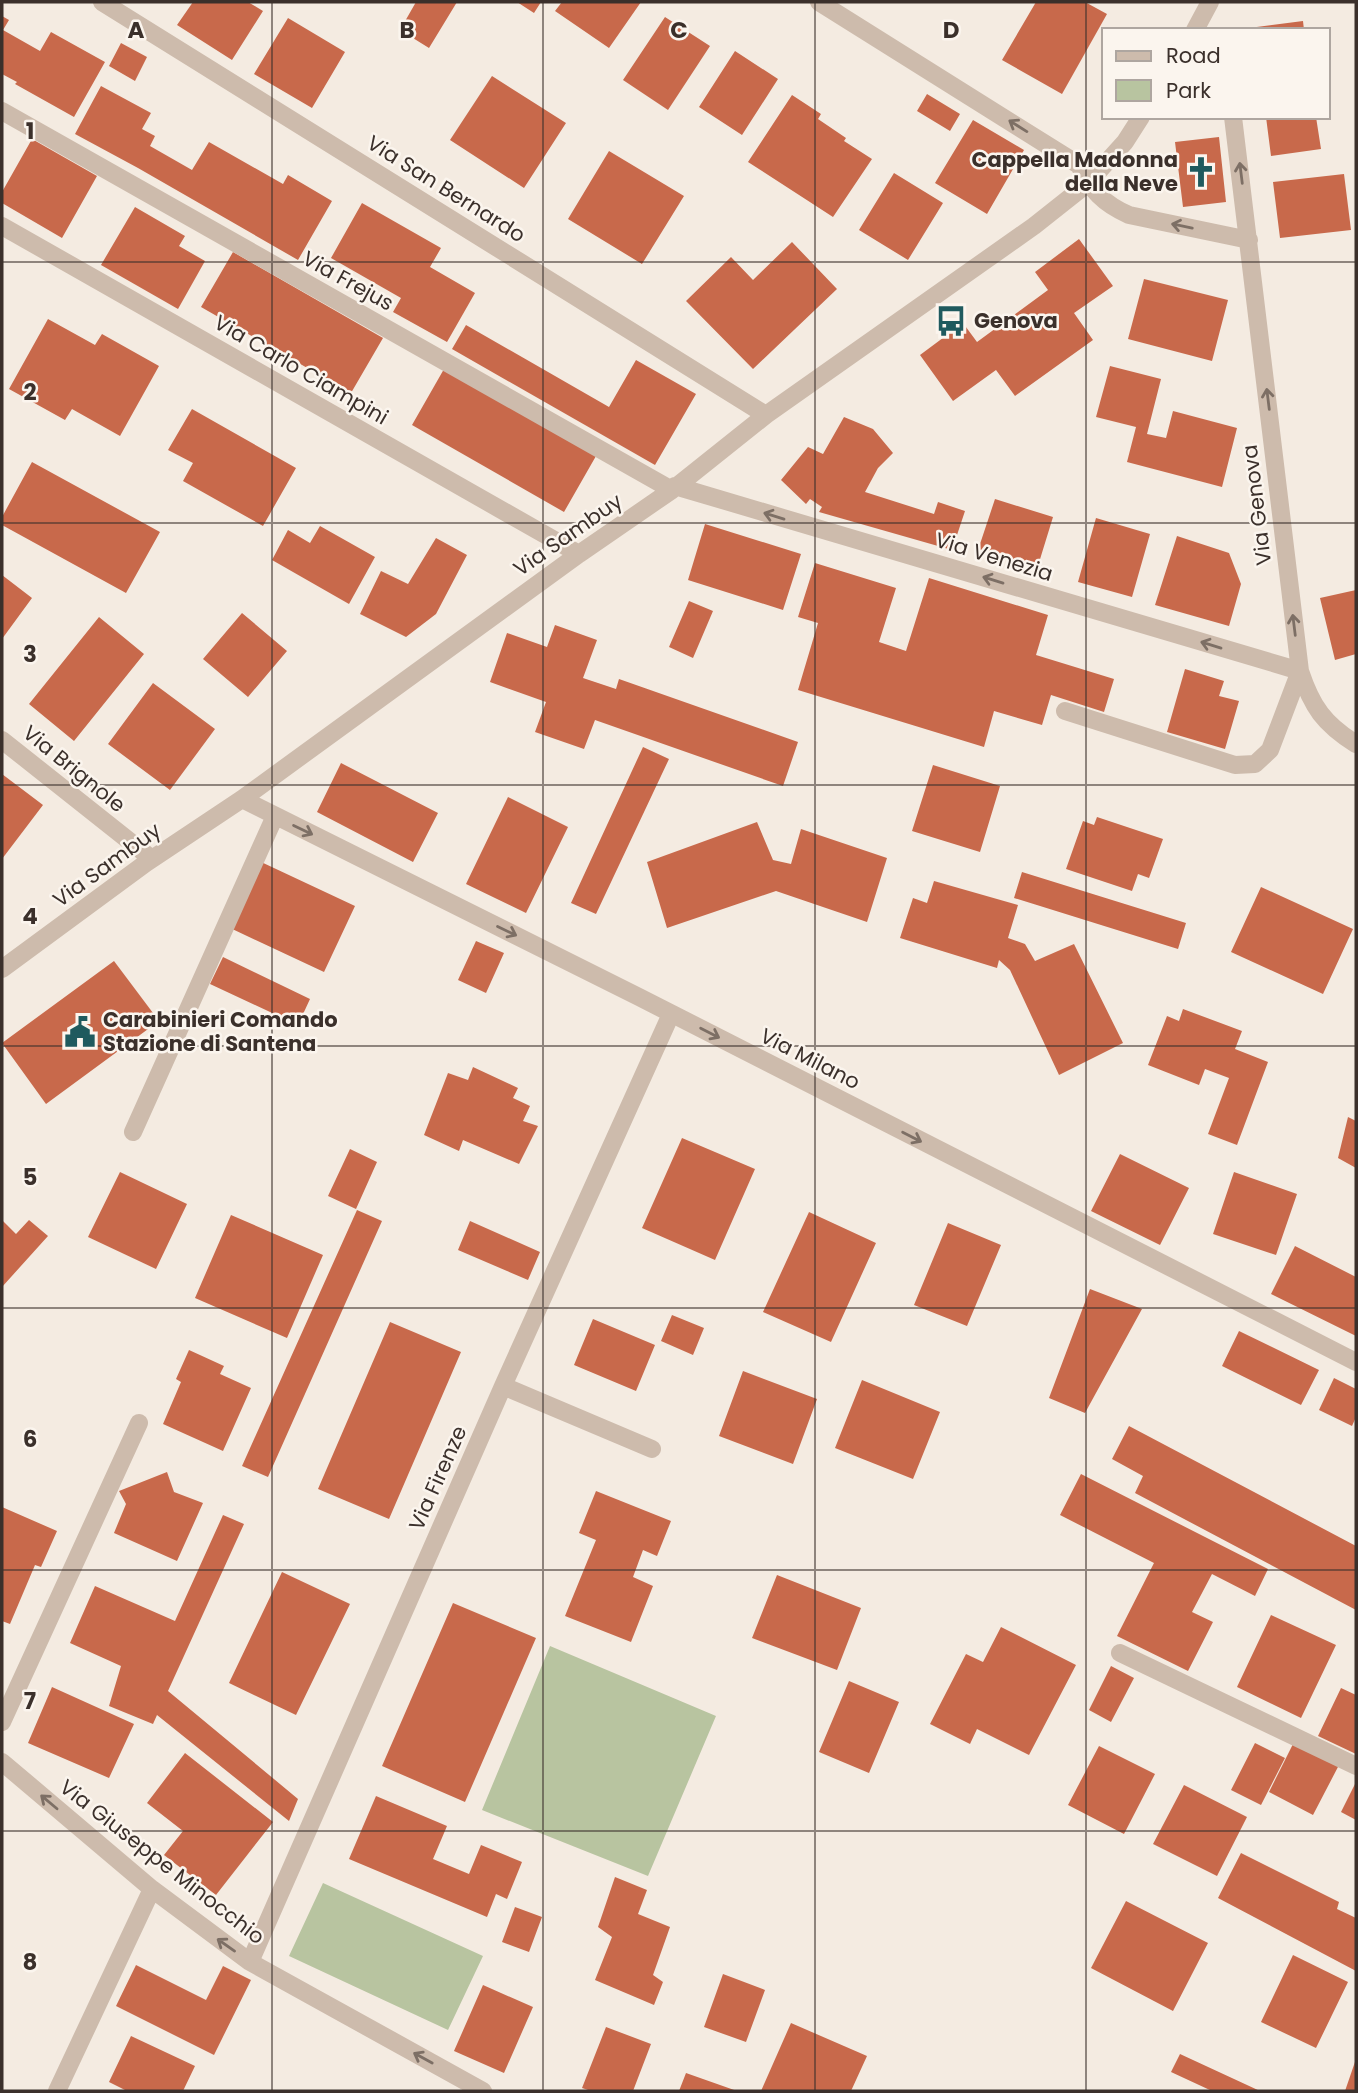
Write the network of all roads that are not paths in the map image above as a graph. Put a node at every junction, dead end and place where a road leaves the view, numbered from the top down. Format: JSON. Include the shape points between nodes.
{"nodes":[{"id":1,"x":102,"y":2,"type":"edge"},
{"id":2,"x":819,"y":2,"type":"edge"},
{"id":3,"x":1210,"y":2,"type":"edge"},
{"id":4,"x":1198,"y":28,"type":"edge"},
{"id":5,"x":2,"y":111,"type":"edge"},
{"id":6,"x":1140,"y":119,"type":"edge"},
{"id":7,"x":1233,"y":119,"type":"edge"},
{"id":8,"x":1087,"y":184,"type":"junction"},
{"id":9,"x":2,"y":226,"type":"edge"},
{"id":10,"x":1249,"y":240,"type":"junction"},
{"id":11,"x":766,"y":415,"type":"junction"},
{"id":12,"x":674,"y":488,"type":"junction"},
{"id":13,"x":579,"y":554,"type":"junction"},
{"id":14,"x":1300,"y":671,"type":"junction"},
{"id":15,"x":1065,"y":711,"type":"dead end"},
{"id":16,"x":2,"y":740,"type":"edge"},
{"id":17,"x":1356,"y":744,"type":"edge"},
{"id":18,"x":242,"y":799,"type":"junction"},
{"id":19,"x":275,"y":816,"type":"junction"},
{"id":20,"x":152,"y":859,"type":"junction"},
{"id":21,"x":2,"y":969,"type":"edge"},
{"id":22,"x":671,"y":1014,"type":"junction"},
{"id":23,"x":133,"y":1132,"type":"dead end"},
{"id":24,"x":1356,"y":1362,"type":"edge"},
{"id":25,"x":503,"y":1386,"type":"junction"},
{"id":26,"x":139,"y":1423,"type":"dead end"},
{"id":27,"x":652,"y":1449,"type":"dead end"},
{"id":28,"x":1121,"y":1653,"type":"dead end"},
{"id":29,"x":2,"y":1722,"type":"edge"},
{"id":30,"x":2,"y":1762,"type":"edge"},
{"id":31,"x":1356,"y":1766,"type":"edge"},
{"id":32,"x":152,"y":1889,"type":"junction"},
{"id":33,"x":250,"y":1962,"type":"junction"},
{"id":34,"x":57,"y":2091,"type":"edge"},
{"id":35,"x":483,"y":2091,"type":"edge"}],
"edges":[{"from":1,"to":11,"type":"street","name":"Via San Bernardo"},
{"from":8,"to":2,"type":"street","one_way":true,"via":[[1079,165]]},
{"from":3,"to":4,"type":"street"},
{"from":5,"to":12,"type":"street","name":"Via Frejus"},
{"from":6,"to":8,"type":"street","name":"Via Sambuy"},
{"from":10,"to":7,"type":"street","name":"Via Genova","one_way":true},
{"from":10,"to":8,"type":"street","one_way":true,"via":[[1129,215],[1112,208]]},
{"from":8,"to":11,"type":"street","name":"Via Sambuy","via":[[1029,231]]},
{"from":9,"to":13,"type":"street","name":"Via Carlo Ciampini"},
{"from":14,"to":10,"type":"street","name":"Via Genova","one_way":true},
{"from":11,"to":12,"type":"street","name":"Via Sambuy"},
{"from":12,"to":13,"type":"street","name":"Via Sambuy"},
{"from":14,"to":12,"type":"street","name":"Via Venezia","one_way":true},
{"from":13,"to":18,"type":"street","name":"Via Sambuy"},
{"from":14,"to":15,"type":"street","via":[[1270,750],[1255,764],[1235,765]]},
{"from":14,"to":17,"type":"street","name":"Via Genova","via":[[1326,723]]},
{"from":16,"to":20,"type":"street","name":"Via Brignole"},
{"from":18,"to":19,"type":"street","name":"Via Milano"},
{"from":18,"to":20,"type":"street","name":"Via Sambuy"},
{"from":19,"to":22,"type":"street","name":"Via Milano","one_way":true},
{"from":19,"to":23,"type":"street"},
{"from":20,"to":21,"type":"street","name":"Via Sambuy"},
{"from":22,"to":24,"type":"street","name":"Via Milano","one_way":true},
{"from":22,"to":25,"type":"street","name":"Via Firenze"},
{"from":25,"to":27,"type":"street"},
{"from":25,"to":33,"type":"street","name":"Via Firenze"},
{"from":26,"to":29,"type":"street"},
{"from":28,"to":31,"type":"street"},
{"from":32,"to":30,"type":"street","name":"Via Giuseppe Minocchio","one_way":true},
{"from":33,"to":32,"type":"street","name":"Via Giuseppe Minocchio","one_way":true},
{"from":32,"to":34,"type":"street"},
{"from":35,"to":33,"type":"street","name":"Via Giuseppe Minocchio","one_way":true}]}
